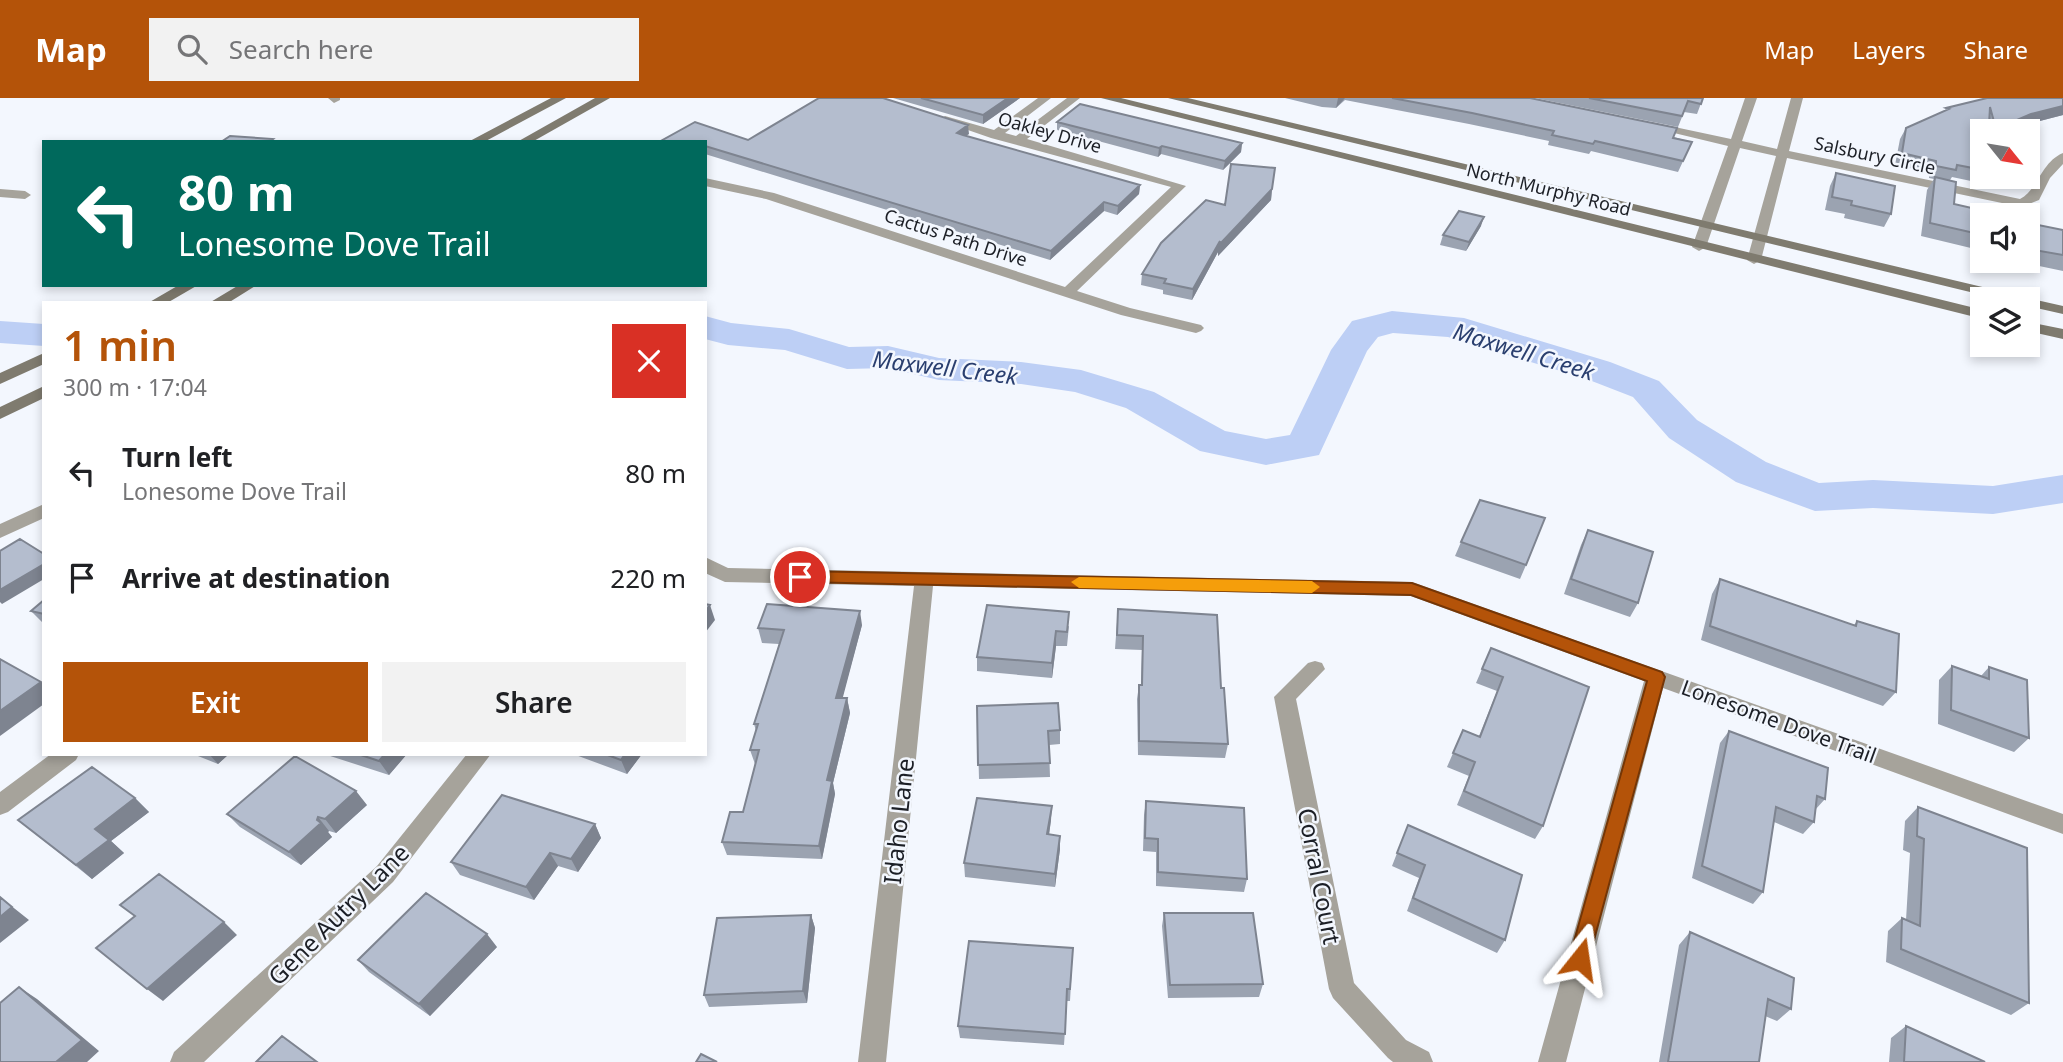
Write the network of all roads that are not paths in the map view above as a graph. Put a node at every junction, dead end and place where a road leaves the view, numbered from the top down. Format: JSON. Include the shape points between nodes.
{"nodes":[{"id":1,"x":560,"y":98,"type":"edge"},
{"id":2,"x":604,"y":98,"type":"edge"},
{"id":3,"x":1045,"y":98,"type":"edge"},
{"id":4,"x":1074,"y":98,"type":"edge"},
{"id":5,"x":1107,"y":98,"type":"edge"},
{"id":6,"x":1174,"y":98,"type":"edge"},
{"id":7,"x":1751,"y":98,"type":"edge"},
{"id":8,"x":1797,"y":98,"type":"edge"},
{"id":9,"x":933,"y":116,"type":"edge"},
{"id":10,"x":1640,"y":124,"type":"edge"},
{"id":11,"x":995,"y":135,"type":"junction"},
{"id":12,"x":478,"y":140,"type":"edge"},
{"id":13,"x":527,"y":140,"type":"edge"},
{"id":14,"x":1017,"y":141,"type":"junction"},
{"id":15,"x":1734,"y":143,"type":"junction"},
{"id":16,"x":1782,"y":153,"type":"junction"},
{"id":17,"x":2063,"y":156,"type":"edge"},
{"id":18,"x":707,"y":182,"type":"edge"},
{"id":19,"x":0,"y":193,"type":"edge"},
{"id":20,"x":25,"y":195,"type":"dead end"},
{"id":21,"x":1706,"y":227,"type":"junction"},
{"id":22,"x":1760,"y":240,"type":"junction"},
{"id":23,"x":1699,"y":247,"type":"junction"},
{"id":24,"x":1754,"y":260,"type":"junction"},
{"id":25,"x":187,"y":287,"type":"edge"},
{"id":26,"x":246,"y":287,"type":"edge"},
{"id":27,"x":1970,"y":288,"type":"edge"},
{"id":28,"x":1066,"y":293,"type":"junction"},
{"id":29,"x":159,"y":301,"type":"edge"},
{"id":30,"x":220,"y":301,"type":"edge"},
{"id":31,"x":2040,"y":305,"type":"edge"},
{"id":32,"x":2063,"y":310,"type":"edge"},
{"id":33,"x":1970,"y":312,"type":"edge"},
{"id":34,"x":1196,"y":327,"type":"dead end"},
{"id":35,"x":2040,"y":329,"type":"edge"},
{"id":36,"x":2063,"y":334,"type":"edge"},
{"id":37,"x":42,"y":359,"type":"edge"},
{"id":38,"x":0,"y":379,"type":"edge"},
{"id":39,"x":42,"y":392,"type":"edge"},
{"id":40,"x":0,"y":414,"type":"edge"},
{"id":41,"x":42,"y":511,"type":"edge"},
{"id":42,"x":0,"y":532,"type":"edge"},
{"id":43,"x":707,"y":565,"type":"edge"},
{"id":44,"x":924,"y":579,"type":"junction"},
{"id":45,"x":1315,"y":669,"type":"dead end"},
{"id":46,"x":1656,"y":677,"type":"junction"},
{"id":47,"x":65,"y":756,"type":"edge"},
{"id":48,"x":478,"y":756,"type":"edge"},
{"id":49,"x":0,"y":805,"type":"edge"},
{"id":50,"x":2063,"y":824,"type":"edge"},
{"id":51,"x":184,"y":1062,"type":"edge"},
{"id":52,"x":873,"y":1062,"type":"edge"},
{"id":53,"x":1419,"y":1062,"type":"edge"},
{"id":54,"x":1552,"y":1062,"type":"edge"}],
"edges":[{"from":1,"to":12,"type":"main road"},
{"from":2,"to":13,"type":"main road"},
{"from":3,"to":11,"type":"street"},
{"from":4,"to":14,"type":"street"},
{"from":5,"to":23,"type":"main road","name":"North Murphy Road"},
{"from":6,"to":21,"type":"main road","name":"North Murphy Road"},
{"from":7,"to":15,"type":"street"},
{"from":8,"to":16,"type":"street"},
{"from":9,"to":11,"type":"street","name":"Oakley Drive"},
{"from":10,"to":15,"type":"street"},
{"from":11,"to":14,"type":"street","name":"Oakley Drive"},
{"from":14,"to":28,"type":"street","name":"Oakley Drive","via":[[1180,186]]},
{"from":15,"to":16,"type":"street"},
{"from":15,"to":21,"type":"street"},
{"from":16,"to":17,"type":"street","name":"Salsbury Circle","via":[[2021,204],[2034,197],[2043,176]]},
{"from":16,"to":22,"type":"street"},
{"from":18,"to":28,"type":"street","name":"Cactus Path Drive","via":[[769,195]]},
{"from":19,"to":20,"type":"street"},
{"from":21,"to":22,"type":"main road","name":"North Murphy Road"},
{"from":21,"to":23,"type":"street"},
{"from":22,"to":24,"type":"street"},
{"from":22,"to":27,"type":"main road","name":"North Murphy Road"},
{"from":23,"to":24,"type":"main road","name":"North Murphy Road"},
{"from":24,"to":33,"type":"main road","name":"North Murphy Road"},
{"from":25,"to":29,"type":"main road"},
{"from":26,"to":30,"type":"main road"},
{"from":28,"to":34,"type":"street","name":"Cactus Path Drive"},
{"from":31,"to":32,"type":"main road"},
{"from":35,"to":36,"type":"main road"},
{"from":37,"to":38,"type":"main road"},
{"from":39,"to":40,"type":"main road"},
{"from":41,"to":42,"type":"street"},
{"from":43,"to":44,"type":"street","name":"Lonesome Dove Trail","via":[[725,575]]},
{"from":44,"to":46,"type":"street","name":"Lonesome Dove Trail","via":[[1412,589]]},
{"from":44,"to":52,"type":"street","name":"Idaho Lane"},
{"from":45,"to":53,"type":"street","name":"Corral Court","via":[[1285,697],[1342,989],[1398,1049]]},
{"from":46,"to":50,"type":"street","name":"Lonesome Dove Trail"},
{"from":46,"to":54,"type":"street"},
{"from":47,"to":49,"type":"street"},
{"from":48,"to":51,"type":"street","name":"Gene Autry Lane","via":[[385,874]]}]}
